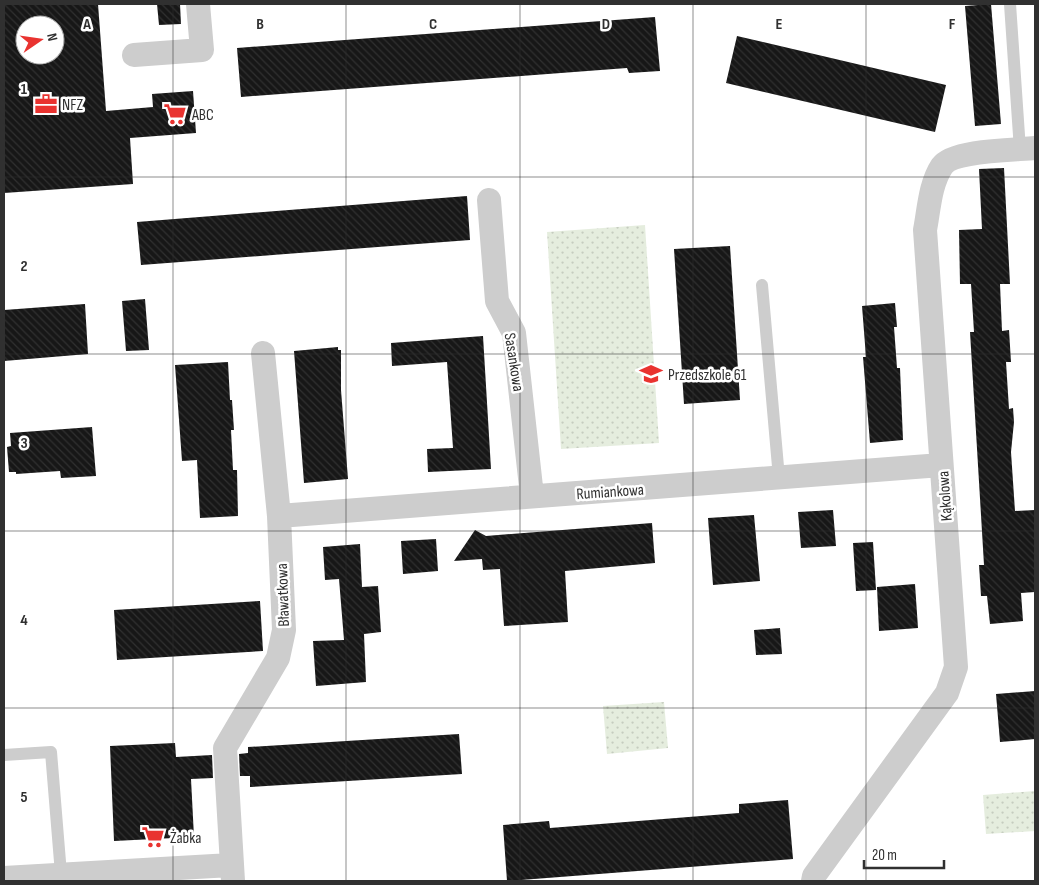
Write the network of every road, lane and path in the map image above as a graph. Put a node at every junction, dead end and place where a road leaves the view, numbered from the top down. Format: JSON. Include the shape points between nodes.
{"nodes":[{"id":1,"x":198,"y":4,"type":"edge"},
{"id":2,"x":1010,"y":4,"type":"edge"},
{"id":3,"x":134,"y":55,"type":"dead end"},
{"id":4,"x":1027,"y":149,"type":"edge"},
{"id":5,"x":489,"y":200,"type":"dead end"},
{"id":6,"x":762,"y":285,"type":"dead end"},
{"id":7,"x":263,"y":354,"type":"dead end"},
{"id":8,"x":941,"y":465,"type":"junction"},
{"id":9,"x":779,"y":478,"type":"junction"},
{"id":10,"x":532,"y":496,"type":"junction"},
{"id":11,"x":279,"y":516,"type":"junction"},
{"id":12,"x":4,"y":755,"type":"edge"},
{"id":13,"x":232,"y":873,"type":"edge"},
{"id":14,"x":61,"y":874,"type":"junction"},
{"id":15,"x":4,"y":878,"type":"edge"},
{"id":16,"x":813,"y":881,"type":"edge"}],
"edges":[{"from":1,"to":3,"type":"street","via":[[202,50]]},
{"from":2,"to":4,"type":"lane"},
{"from":4,"to":8,"type":"street","name":"Kąkolowa","via":[[955,156],[942,165],[933,186],[925,230]]},
{"from":5,"to":10,"type":"street","name":"Sasankowa","via":[[497,301],[514,333]]},
{"from":6,"to":9,"type":"lane"},
{"from":7,"to":11,"type":"street","name":"Bławatkowa"},
{"from":8,"to":9,"type":"street","name":"Rumiankowa"},
{"from":8,"to":16,"type":"street","name":"Kąkolowa","via":[[956,667],[947,692]]},
{"from":9,"to":10,"type":"street","name":"Rumiankowa"},
{"from":10,"to":11,"type":"street","name":"Rumiankowa"},
{"from":11,"to":13,"type":"street","name":"Bławatkowa","via":[[284,630],[278,658],[225,748]]},
{"from":12,"to":14,"type":"lane","via":[[51,752]]},
{"from":13,"to":14,"type":"street"},
{"from":14,"to":15,"type":"street"}]}
